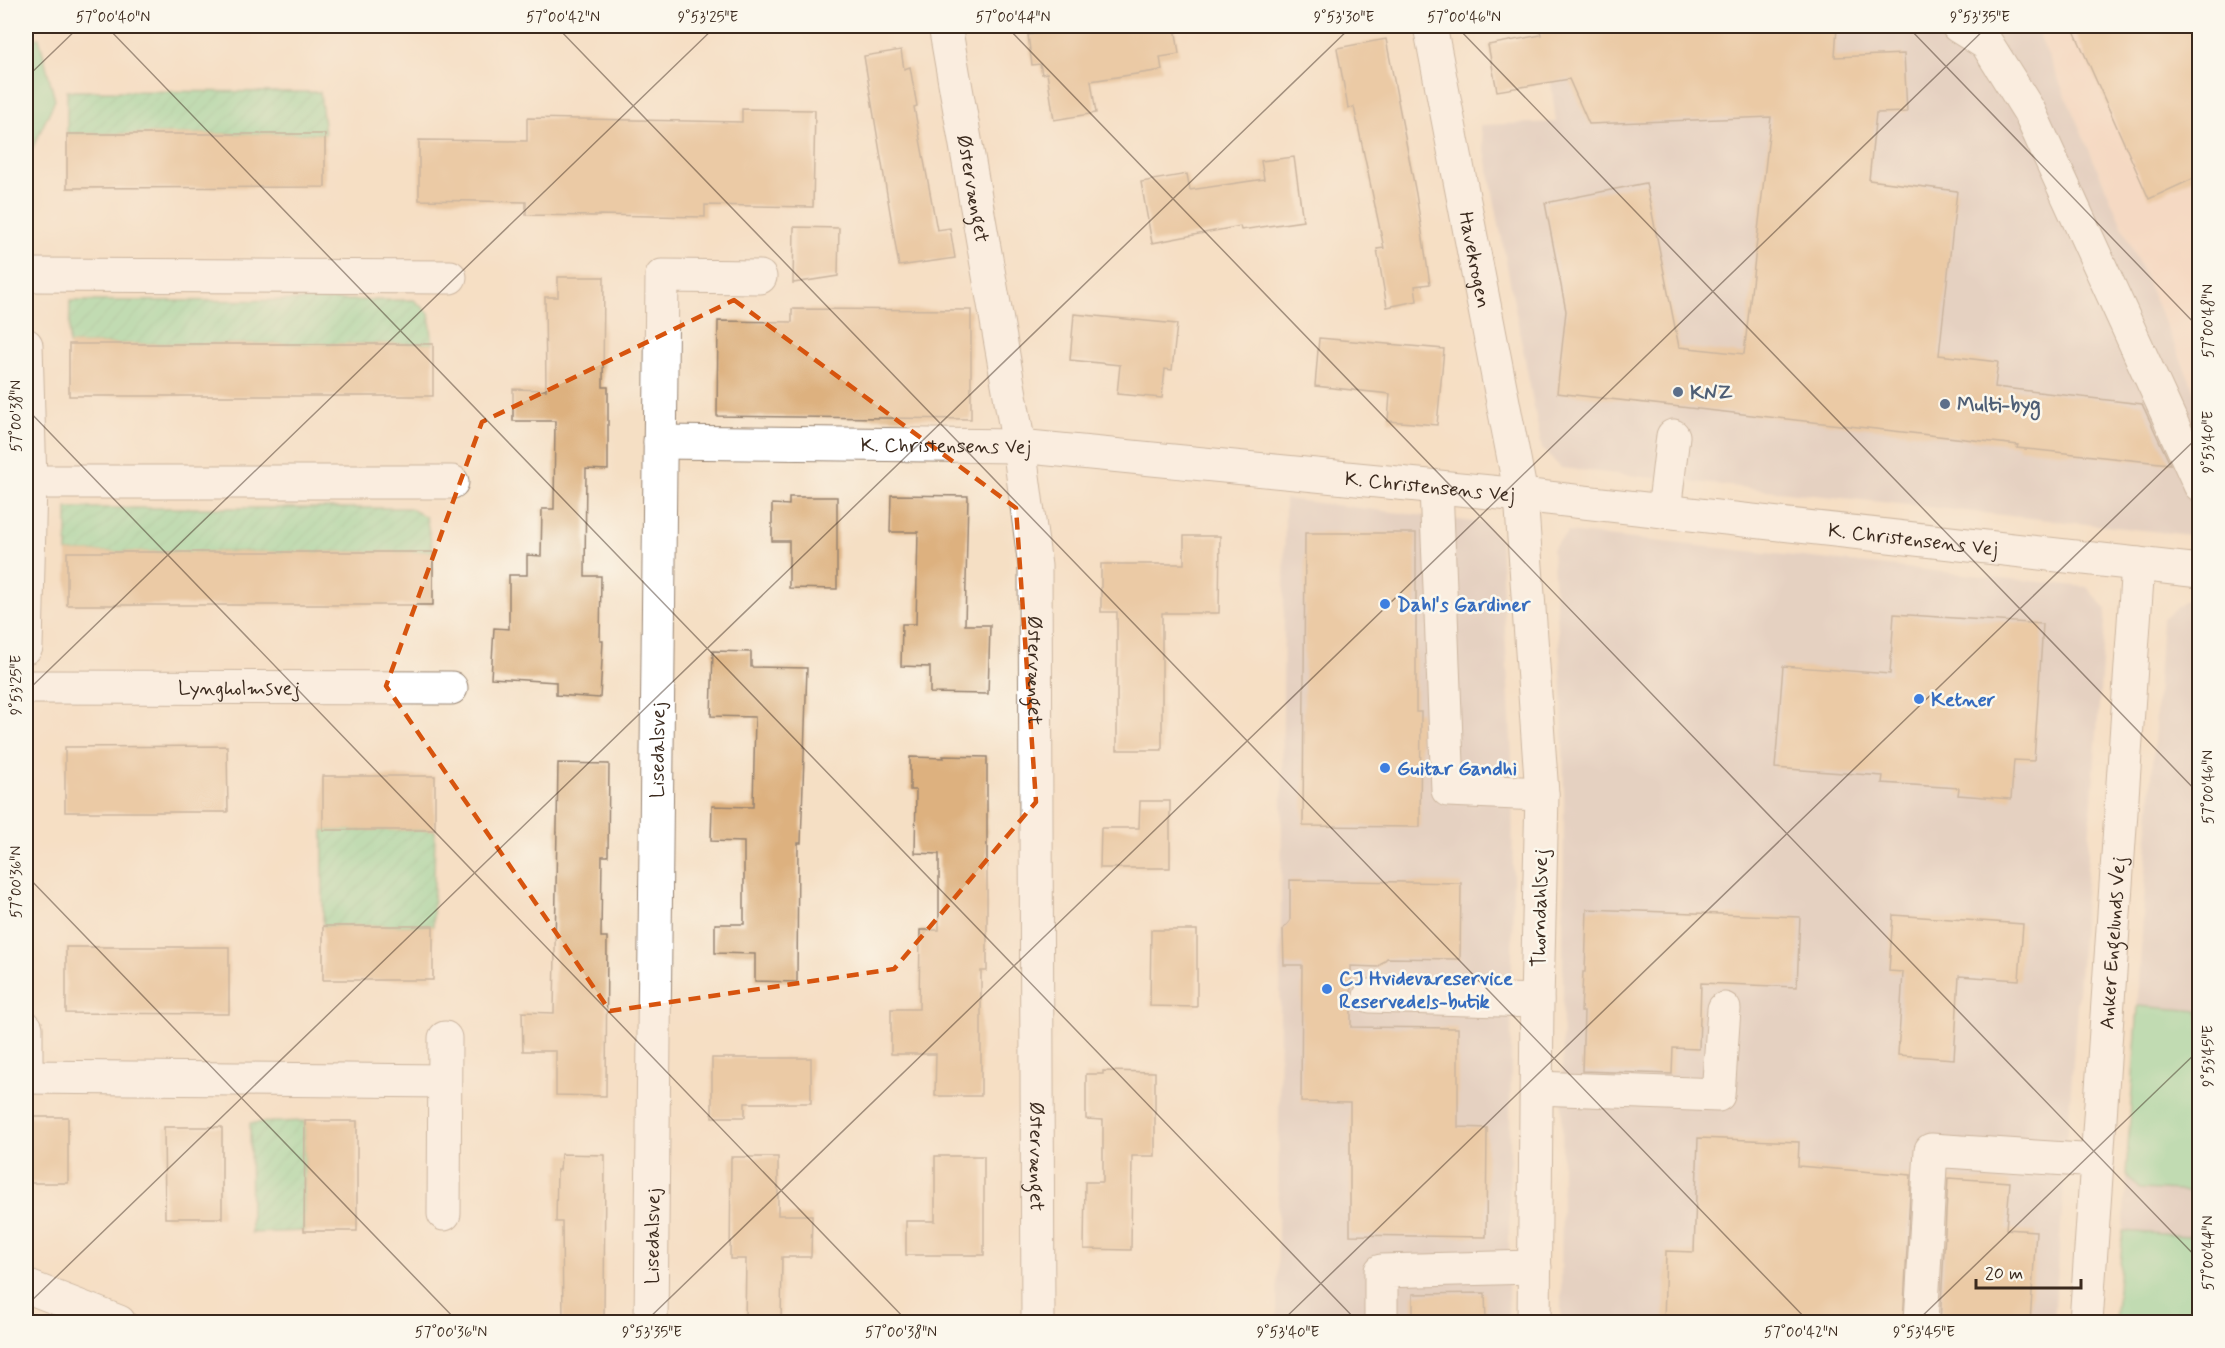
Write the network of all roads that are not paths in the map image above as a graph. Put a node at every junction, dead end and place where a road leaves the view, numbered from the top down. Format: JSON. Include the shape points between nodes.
{"nodes":[{"id":1,"x":945,"y":26,"type":"edge"},
{"id":2,"x":1430,"y":26,"type":"edge"},
{"id":3,"x":1958,"y":26,"type":"edge"},
{"id":4,"x":26,"y":275,"type":"edge"},
{"id":5,"x":450,"y":277,"type":"dead end"},
{"id":6,"x":760,"y":277,"type":"dead end"},
{"id":7,"x":26,"y":345,"type":"edge"},
{"id":8,"x":1673,"y":436,"type":"dead end"},
{"id":9,"x":660,"y":442,"type":"junction"},
{"id":10,"x":1018,"y":446,"type":"junction"},
{"id":11,"x":30,"y":482,"type":"junction"},
{"id":12,"x":452,"y":483,"type":"dead end"},
{"id":13,"x":2199,"y":485,"type":"edge"},
{"id":14,"x":1436,"y":487,"type":"junction"},
{"id":15,"x":1521,"y":495,"type":"junction"},
{"id":16,"x":1664,"y":511,"type":"junction"},
{"id":17,"x":2138,"y":564,"type":"junction"},
{"id":18,"x":2199,"y":571,"type":"edge"},
{"id":19,"x":26,"y":646,"type":"edge"},
{"id":20,"x":26,"y":687,"type":"edge"},
{"id":21,"x":451,"y":688,"type":"dead end"},
{"id":22,"x":1542,"y":794,"type":"junction"},
{"id":23,"x":1370,"y":996,"type":"dead end"},
{"id":24,"x":1537,"y":1001,"type":"junction"},
{"id":25,"x":1724,"y":1009,"type":"dead end"},
{"id":26,"x":26,"y":1028,"type":"edge"},
{"id":27,"x":445,"y":1038,"type":"dead end"},
{"id":28,"x":26,"y":1077,"type":"edge"},
{"id":29,"x":444,"y":1081,"type":"junction"},
{"id":30,"x":1537,"y":1088,"type":"junction"},
{"id":31,"x":2097,"y":1161,"type":"junction"},
{"id":32,"x":444,"y":1214,"type":"dead end"},
{"id":33,"x":1535,"y":1267,"type":"junction"},
{"id":34,"x":26,"y":1286,"type":"edge"},
{"id":35,"x":1381,"y":1321,"type":"edge"},
{"id":36,"x":119,"y":1323,"type":"edge"},
{"id":37,"x":651,"y":1323,"type":"edge"},
{"id":38,"x":1038,"y":1323,"type":"edge"},
{"id":39,"x":1534,"y":1323,"type":"edge"},
{"id":40,"x":1921,"y":1323,"type":"edge"},
{"id":41,"x":2086,"y":1323,"type":"edge"}],
"edges":[{"from":1,"to":10,"type":"street","name":"Østervænget"},
{"from":2,"to":15,"type":"street","name":"Havekrogen"},
{"from":3,"to":13,"type":"street","via":[[1987,44],[2030,111]]},
{"from":4,"to":5,"type":"street"},
{"from":6,"to":9,"type":"street","name":"Lisedalsvej","via":[[663,276]]},
{"from":7,"to":11,"type":"street"},
{"from":8,"to":16,"type":"street"},
{"from":9,"to":10,"type":"street","name":"K. Christensens Vej"},
{"from":9,"to":37,"type":"street","name":"Lisedalsvej"},
{"from":10,"to":14,"type":"street","name":"K. Christensens Vej"},
{"from":10,"to":38,"type":"street","name":"Østervænget","via":[[1035,566]]},
{"from":11,"to":12,"type":"street"},
{"from":11,"to":19,"type":"street"},
{"from":14,"to":15,"type":"street","name":"K. Christensens Vej"},
{"from":14,"to":22,"type":"street","via":[[1448,790]]},
{"from":15,"to":16,"type":"street","name":"K. Christensens Vej"},
{"from":15,"to":22,"type":"street","name":"Thorndahlsvej"},
{"from":16,"to":17,"type":"street","name":"K. Christensens Vej"},
{"from":17,"to":18,"type":"street","name":"K. Christensens Vej"},
{"from":17,"to":31,"type":"street","name":"Anker Engelunds Vej"},
{"from":20,"to":21,"type":"street","name":"Lyngholmsvej"},
{"from":22,"to":24,"type":"street","name":"Thorndahlsvej"},
{"from":23,"to":24,"type":"street"},
{"from":24,"to":30,"type":"street","name":"Thorndahlsvej"},
{"from":25,"to":30,"type":"street","via":[[1718,1095]]},
{"from":26,"to":28,"type":"street"},
{"from":27,"to":29,"type":"street"},
{"from":28,"to":29,"type":"street"},
{"from":29,"to":32,"type":"street"},
{"from":30,"to":33,"type":"street","name":"Thorndahlsvej"},
{"from":31,"to":40,"type":"street","via":[[1932,1150]]},
{"from":31,"to":41,"type":"street","name":"Anker Engelunds Vej"},
{"from":33,"to":35,"type":"street","via":[[1381,1271]]},
{"from":33,"to":39,"type":"street","name":"Thorndahlsvej"},
{"from":34,"to":36,"type":"street"}]}
